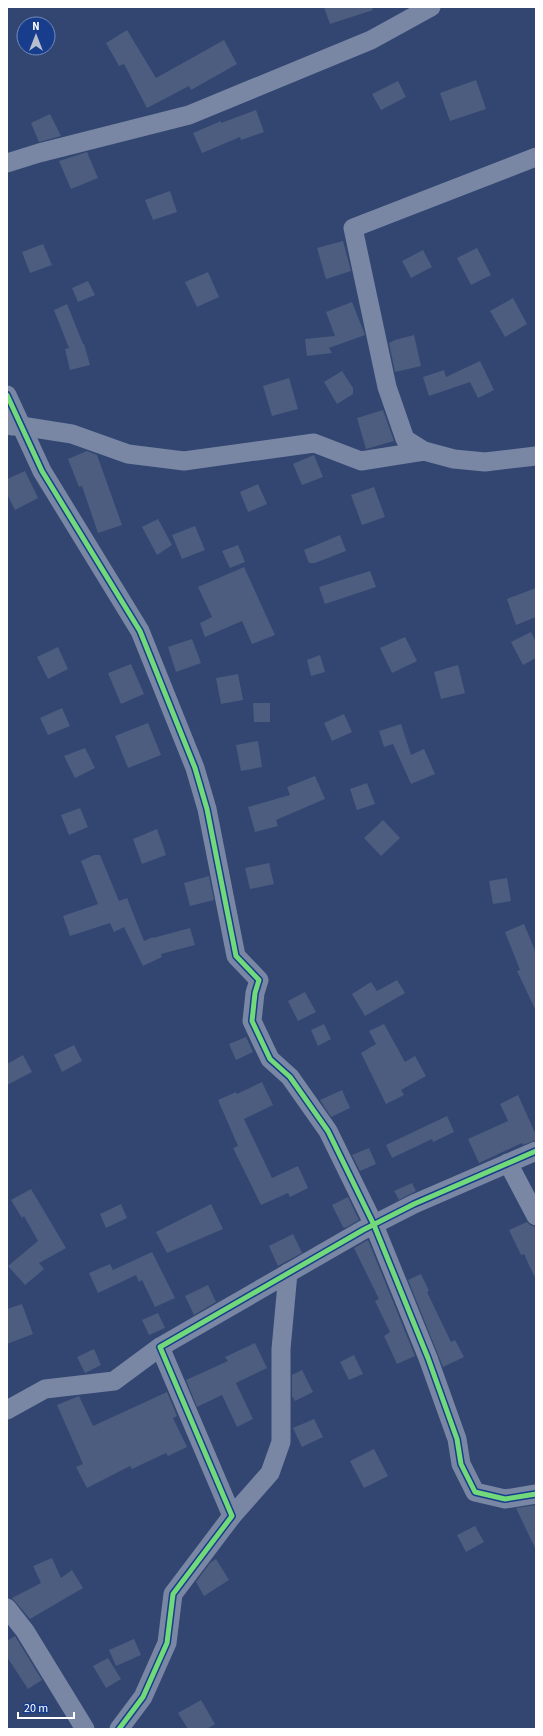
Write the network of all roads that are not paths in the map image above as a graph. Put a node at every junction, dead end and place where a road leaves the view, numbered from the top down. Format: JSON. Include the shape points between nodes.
{"nodes":[{"id":1,"x":431,"y":7,"type":"edge"},
{"id":2,"x":536,"y":157,"type":"edge"},
{"id":3,"x":7,"y":163,"type":"edge"},
{"id":4,"x":7,"y":394,"type":"edge"},
{"id":5,"x":14,"y":426,"type":"edge"},
{"id":6,"x":424,"y":451,"type":"junction"},
{"id":7,"x":536,"y":456,"type":"edge"},
{"id":8,"x":536,"y":1151,"type":"edge"},
{"id":9,"x":508,"y":1163,"type":"junction"},
{"id":10,"x":536,"y":1216,"type":"edge"},
{"id":11,"x":374,"y":1225,"type":"junction"},
{"id":12,"x":288,"y":1273,"type":"junction"},
{"id":13,"x":160,"y":1347,"type":"junction"},
{"id":14,"x":7,"y":1410,"type":"edge"},
{"id":15,"x":536,"y":1494,"type":"edge"},
{"id":16,"x":232,"y":1516,"type":"junction"},
{"id":17,"x":7,"y":1608,"type":"edge"},
{"id":18,"x":85,"y":1729,"type":"edge"},
{"id":19,"x":119,"y":1729,"type":"edge"}],
"edges":[{"from":1,"to":3,"type":"street","via":[[372,40],[189,115]]},
{"from":2,"to":6,"type":"street","via":[[353,228],[387,387],[405,439]]},
{"from":4,"to":5,"type":"street"},
{"from":5,"to":6,"type":"street","via":[[72,434],[128,454],[184,461],[314,443],[361,461]]},
{"from":5,"to":11,"type":"street","via":[[140,631],[195,768],[207,809],[236,956],[259,980],[252,1021],[270,1059],[290,1077],[328,1131]]},
{"from":6,"to":7,"type":"street","via":[[454,459],[485,462]]},
{"from":8,"to":9,"type":"street"},
{"from":9,"to":10,"type":"street"},
{"from":9,"to":11,"type":"street","via":[[414,1204]]},
{"from":11,"to":12,"type":"street"},
{"from":11,"to":15,"type":"street","via":[[428,1358],[457,1439],[461,1464],[475,1492],[505,1499]]},
{"from":12,"to":13,"type":"street"},
{"from":12,"to":16,"type":"street","via":[[281,1349],[281,1442],[270,1473]]},
{"from":13,"to":14,"type":"street","via":[[114,1381],[46,1389]]},
{"from":13,"to":16,"type":"street"},
{"from":16,"to":19,"type":"street","via":[[173,1594],[167,1643],[143,1697]]},
{"from":17,"to":18,"type":"street","via":[[25,1631]]}]}
